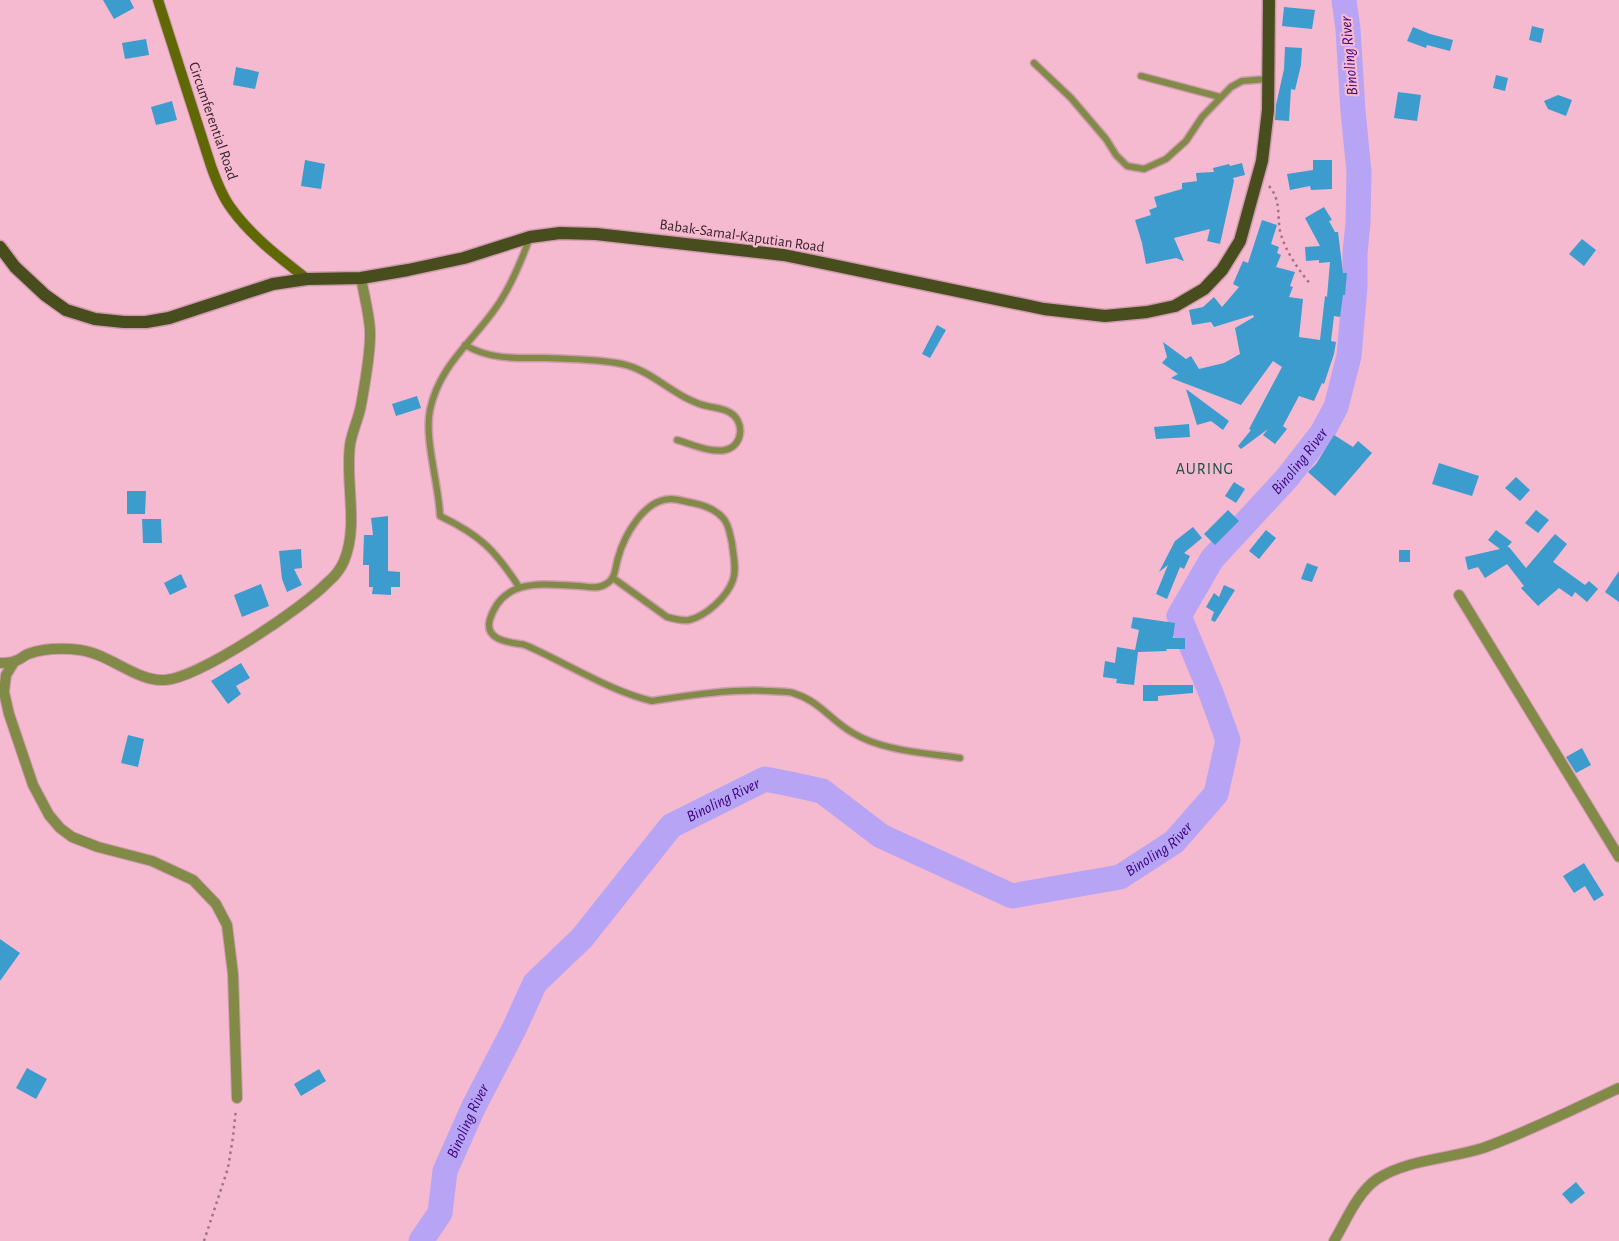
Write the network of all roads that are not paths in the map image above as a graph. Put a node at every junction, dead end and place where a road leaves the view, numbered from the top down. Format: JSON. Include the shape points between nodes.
{"nodes":[{"id":1,"x":158,"y":0,"type":"edge"},
{"id":2,"x":1269,"y":0,"type":"edge"},
{"id":3,"x":1034,"y":63,"type":"dead end"},
{"id":4,"x":1141,"y":76,"type":"dead end"},
{"id":5,"x":1268,"y":79,"type":"junction"},
{"id":6,"x":1220,"y":97,"type":"junction"},
{"id":7,"x":530,"y":237,"type":"junction"},
{"id":8,"x":0,"y":246,"type":"edge"},
{"id":9,"x":307,"y":278,"type":"junction"},
{"id":10,"x":361,"y":278,"type":"junction"},
{"id":11,"x":465,"y":345,"type":"junction"},
{"id":12,"x":677,"y":440,"type":"dead end"},
{"id":13,"x":613,"y":578,"type":"junction"},
{"id":14,"x":519,"y":587,"type":"junction"},
{"id":15,"x":1459,"y":595,"type":"dead end"},
{"id":16,"x":14,"y":662,"type":"junction"},
{"id":17,"x":0,"y":664,"type":"edge"},
{"id":18,"x":960,"y":758,"type":"dead end"},
{"id":19,"x":1619,"y":858,"type":"edge"},
{"id":20,"x":1619,"y":1088,"type":"edge"},
{"id":21,"x":237,"y":1098,"type":"road end"},
{"id":22,"x":1334,"y":1241,"type":"edge"}],
"edges":[{"from":1,"to":9,"type":"main road","name":"Circumferential Road","via":[[211,166],[230,207],[268,247]]},
{"from":2,"to":5,"type":"main road","name":"Babak-Samal-Kaputian Road"},
{"from":3,"to":6,"type":"lane","via":[[1071,98],[1127,166],[1144,169],[1166,159],[1186,141]]},
{"from":4,"to":6,"type":"lane"},
{"from":5,"to":6,"type":"lane","via":[[1242,81]]},
{"from":5,"to":7,"type":"main road","name":"Babak-Samal-Kaputian Road","via":[[1268,110],[1258,178],[1240,241],[1222,270],[1204,288],[1175,306],[1147,312],[1104,316],[1044,309],[784,255],[596,234],[560,233]]},
{"from":7,"to":10,"type":"main road","name":"Babak-Samal-Kaputian Road","via":[[464,258]]},
{"from":7,"to":11,"type":"lane","via":[[514,278],[495,309]]},
{"from":8,"to":9,"type":"main road","name":"Babak-Samal-Kaputian Road","via":[[15,267],[45,295],[66,310],[95,319],[146,322],[169,318],[260,288]]},
{"from":9,"to":10,"type":"main road","name":"Babak-Samal-Kaputian Road"},
{"from":10,"to":16,"type":"street","via":[[370,330],[361,407],[350,444],[349,547],[343,563],[328,582],[251,639],[184,676],[164,680],[145,678],[103,656],[81,650],[50,649]]},
{"from":11,"to":12,"type":"lane","via":[[494,356],[624,364],[686,398],[732,414],[741,431],[736,444],[726,450]]},
{"from":11,"to":14,"type":"lane","via":[[446,369],[429,412],[440,516],[478,536],[507,568]]},
{"from":13,"to":13,"type":"lane","via":[[620,551],[633,523],[659,502],[670,499],[696,504],[713,510],[724,519],[733,552],[733,580],[726,593],[702,614],[688,620],[667,617]]},
{"from":13,"to":14,"type":"lane","via":[[598,587]]},
{"from":14,"to":18,"type":"lane","via":[[508,593],[493,612],[489,624],[497,639],[522,644],[640,698],[652,701],[755,690],[791,693],[810,699],[840,725],[870,741]]},
{"from":15,"to":19,"type":"street"},
{"from":16,"to":17,"type":"street"},
{"from":16,"to":21,"type":"street","via":[[6,675],[4,692],[9,714],[33,785],[49,815],[72,837],[152,861],[193,880],[216,904],[227,925]]},
{"from":20,"to":22,"type":"street","via":[[1481,1148],[1396,1170],[1376,1180],[1361,1195]]}]}
